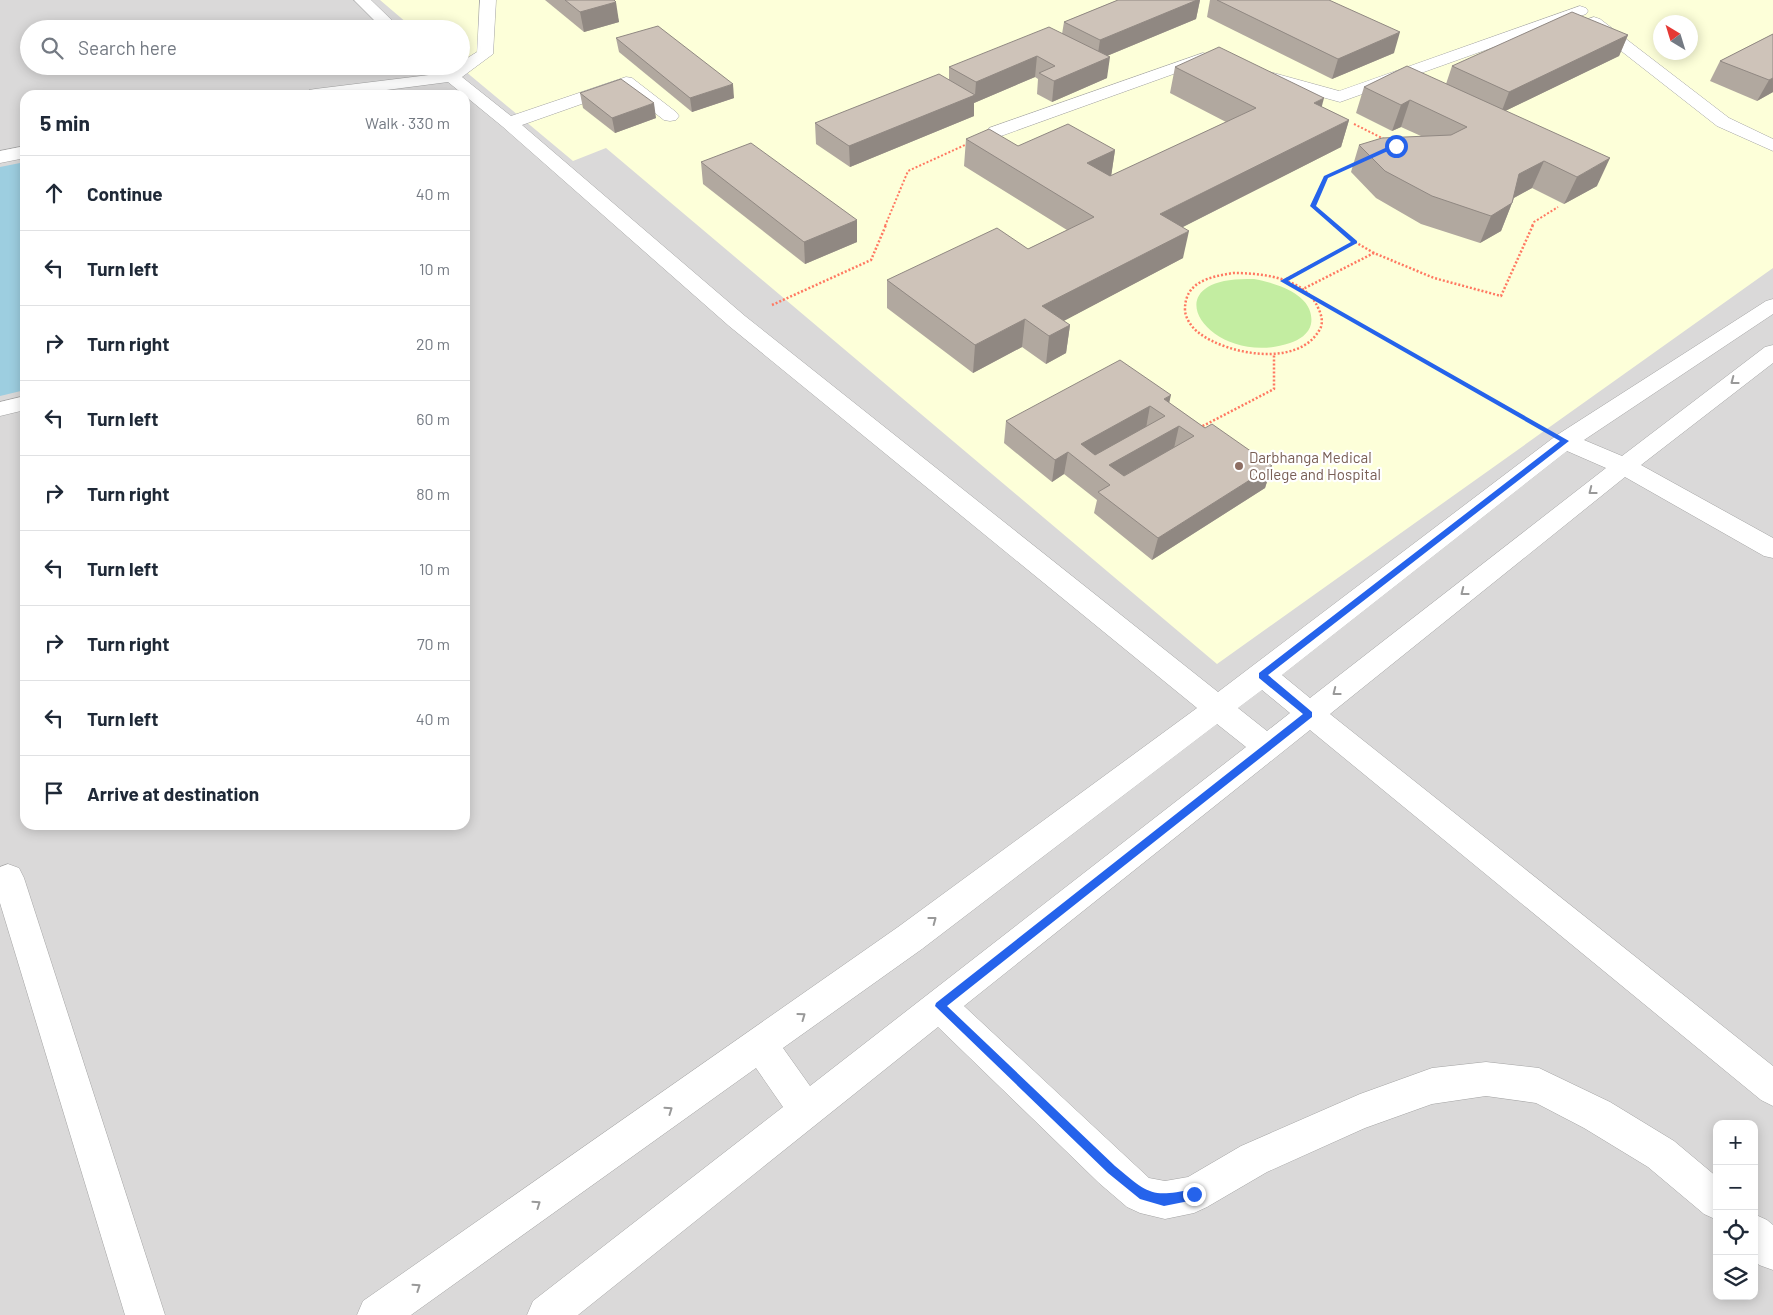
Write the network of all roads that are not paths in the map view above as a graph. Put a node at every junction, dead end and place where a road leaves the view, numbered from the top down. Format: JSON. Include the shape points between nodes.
{"nodes":[{"id":1,"x":362,"y":0,"type":"edge"},
{"id":2,"x":488,"y":0,"type":"edge"},
{"id":3,"x":1574,"y":6,"type":"edge"},
{"id":4,"x":383,"y":20,"type":"edge"},
{"id":5,"x":470,"y":61,"type":"edge"},
{"id":6,"x":1228,"y":65,"type":"edge"},
{"id":7,"x":1245,"y":70,"type":"edge"},
{"id":8,"x":427,"y":75,"type":"edge"},
{"id":9,"x":448,"y":75,"type":"edge"},
{"id":10,"x":341,"y":90,"type":"edge"},
{"id":11,"x":466,"y":90,"type":"edge"},
{"id":12,"x":470,"y":93,"type":"edge"},
{"id":13,"x":670,"y":116,"type":"dead end"},
{"id":14,"x":509,"y":124,"type":"junction"},
{"id":15,"x":995,"y":132,"type":"edge"},
{"id":16,"x":1773,"y":146,"type":"edge"},
{"id":17,"x":20,"y":153,"type":"edge"},
{"id":18,"x":0,"y":157,"type":"edge"},
{"id":19,"x":1773,"y":305,"type":"edge"},
{"id":20,"x":1773,"y":352,"type":"edge"},
{"id":21,"x":20,"y":404,"type":"edge"},
{"id":22,"x":0,"y":409,"type":"edge"},
{"id":23,"x":1565,"y":441,"type":"junction"},
{"id":24,"x":1624,"y":466,"type":"junction"},
{"id":25,"x":1773,"y":549,"type":"edge"},
{"id":26,"x":1262,"y":675,"type":"junction"},
{"id":27,"x":1218,"y":707,"type":"junction"},
{"id":28,"x":1309,"y":714,"type":"junction"},
{"id":29,"x":1266,"y":747,"type":"junction"},
{"id":30,"x":8,"y":878,"type":"dead end"},
{"id":31,"x":940,"y":1006,"type":"junction"},
{"id":32,"x":760,"y":1046,"type":"junction"},
{"id":33,"x":1773,"y":1088,"type":"edge"},
{"id":34,"x":806,"y":1110,"type":"junction"},
{"id":35,"x":1713,"y":1197,"type":"edge"},
{"id":36,"x":1758,"y":1237,"type":"edge"},
{"id":37,"x":1773,"y":1251,"type":"edge"},
{"id":38,"x":145,"y":1315,"type":"edge"},
{"id":39,"x":377,"y":1315,"type":"edge"},
{"id":40,"x":547,"y":1315,"type":"edge"}],
"edges":[{"from":1,"to":4,"type":"street"},
{"from":2,"to":5,"type":"street","via":[[485,54]]},
{"from":3,"to":7,"type":"street","via":[[1340,96]]},
{"from":3,"to":16,"type":"street","via":[[1722,122]]},
{"from":6,"to":15,"type":"street","via":[[1203,58]]},
{"from":8,"to":10,"type":"street"},
{"from":9,"to":11,"type":"street"},
{"from":12,"to":14,"type":"street"},
{"from":13,"to":14,"type":"street","via":[[626,82]]},
{"from":14,"to":27,"type":"street","via":[[737,321]]},
{"from":17,"to":18,"type":"street"},
{"from":19,"to":23,"type":"street"},
{"from":20,"to":24,"type":"street","one_way":true},
{"from":21,"to":22,"type":"street"},
{"from":23,"to":24,"type":"street"},
{"from":23,"to":26,"type":"street"},
{"from":24,"to":25,"type":"street"},
{"from":24,"to":28,"type":"street","one_way":true},
{"from":26,"to":27,"type":"street"},
{"from":26,"to":28,"type":"street"},
{"from":27,"to":29,"type":"street"},
{"from":32,"to":27,"type":"street","one_way":true},
{"from":28,"to":29,"type":"street"},
{"from":28,"to":33,"type":"street"},
{"from":29,"to":31,"type":"street"},
{"from":30,"to":38,"type":"street"},
{"from":31,"to":34,"type":"street"},
{"from":31,"to":35,"type":"street","via":[[1112,1170],[1140,1194],[1164,1200],[1194,1194],[1254,1159],[1360,1112],[1432,1086],[1486,1079],[1539,1086],[1597,1114],[1661,1154]]},
{"from":32,"to":34,"type":"street"},
{"from":39,"to":32,"type":"street","one_way":true},
{"from":34,"to":40,"type":"street"},
{"from":36,"to":37,"type":"street"}]}
